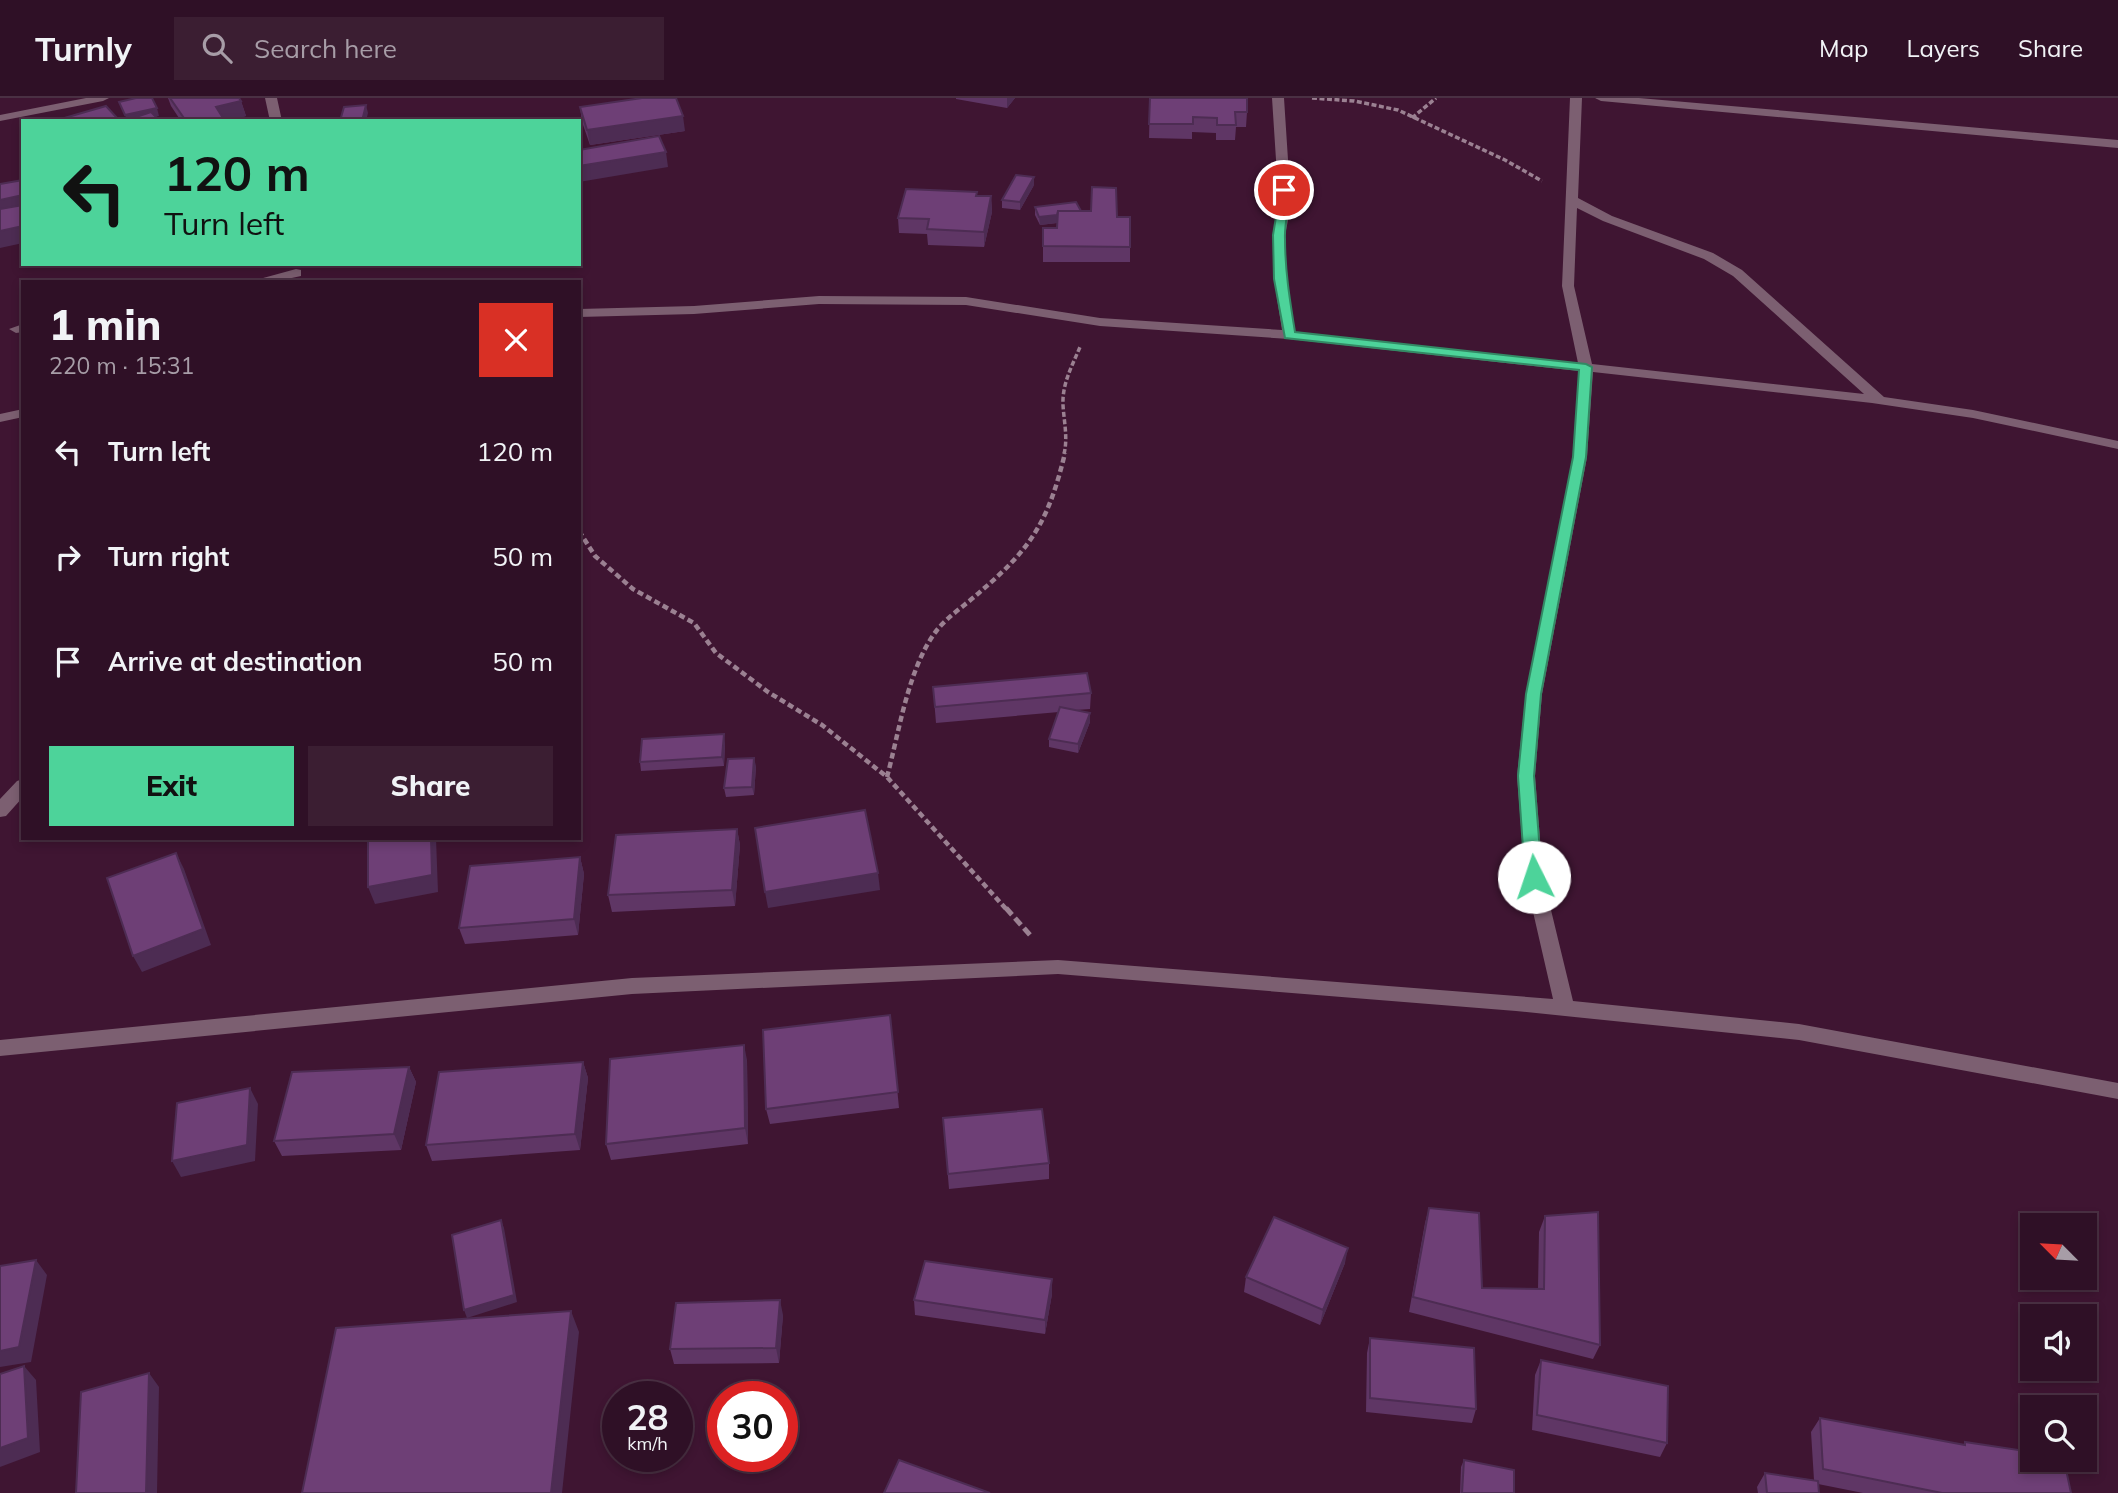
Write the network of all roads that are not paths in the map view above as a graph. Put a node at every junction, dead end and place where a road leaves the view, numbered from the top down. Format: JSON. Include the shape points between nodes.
{"nodes":[{"id":1,"x":103,"y":98,"type":"edge"},
{"id":2,"x":271,"y":98,"type":"edge"},
{"id":3,"x":1278,"y":98,"type":"edge"},
{"id":4,"x":1576,"y":98,"type":"edge"},
{"id":5,"x":1601,"y":98,"type":"edge"},
{"id":6,"x":0,"y":118,"type":"edge"},
{"id":7,"x":276,"y":119,"type":"edge"},
{"id":8,"x":2118,"y":144,"type":"edge"},
{"id":9,"x":1570,"y":198,"type":"junction"},
{"id":10,"x":297,"y":273,"type":"edge"},
{"id":11,"x":264,"y":280,"type":"edge"},
{"id":12,"x":581,"y":313,"type":"edge"},
{"id":13,"x":1289,"y":335,"type":"junction"},
{"id":14,"x":1586,"y":367,"type":"junction"},
{"id":15,"x":1881,"y":401,"type":"junction"},
{"id":16,"x":21,"y":413,"type":"edge"},
{"id":17,"x":0,"y":418,"type":"edge"},
{"id":18,"x":2118,"y":446,"type":"edge"},
{"id":19,"x":21,"y":787,"type":"edge"},
{"id":20,"x":0,"y":811,"type":"edge"},
{"id":21,"x":1565,"y":1008,"type":"junction"},
{"id":22,"x":0,"y":1048,"type":"edge"},
{"id":23,"x":2118,"y":1091,"type":"edge"}],
"edges":[{"from":1,"to":6,"type":"street"},
{"from":2,"to":7,"type":"street"},
{"from":3,"to":13,"type":"street","via":[[1285,195],[1279,235],[1280,279]]},
{"from":4,"to":9,"type":"street"},
{"from":5,"to":8,"type":"street"},
{"from":9,"to":14,"type":"street","via":[[1568,286]]},
{"from":9,"to":15,"type":"street","via":[[1588,211],[1695,249],[1729,267]]},
{"from":10,"to":11,"type":"street"},
{"from":12,"to":13,"type":"street","via":[[820,300],[966,300],[1100,322]]},
{"from":13,"to":14,"type":"street"},
{"from":14,"to":15,"type":"street"},
{"from":14,"to":21,"type":"street","via":[[1580,457],[1534,694],[1526,776],[1534,877]]},
{"from":15,"to":18,"type":"street","via":[[1973,414]]},
{"from":16,"to":17,"type":"street"},
{"from":19,"to":20,"type":"street"},
{"from":21,"to":22,"type":"street","via":[[1058,967],[632,986]]},
{"from":21,"to":23,"type":"street","via":[[1799,1032]]}]}
